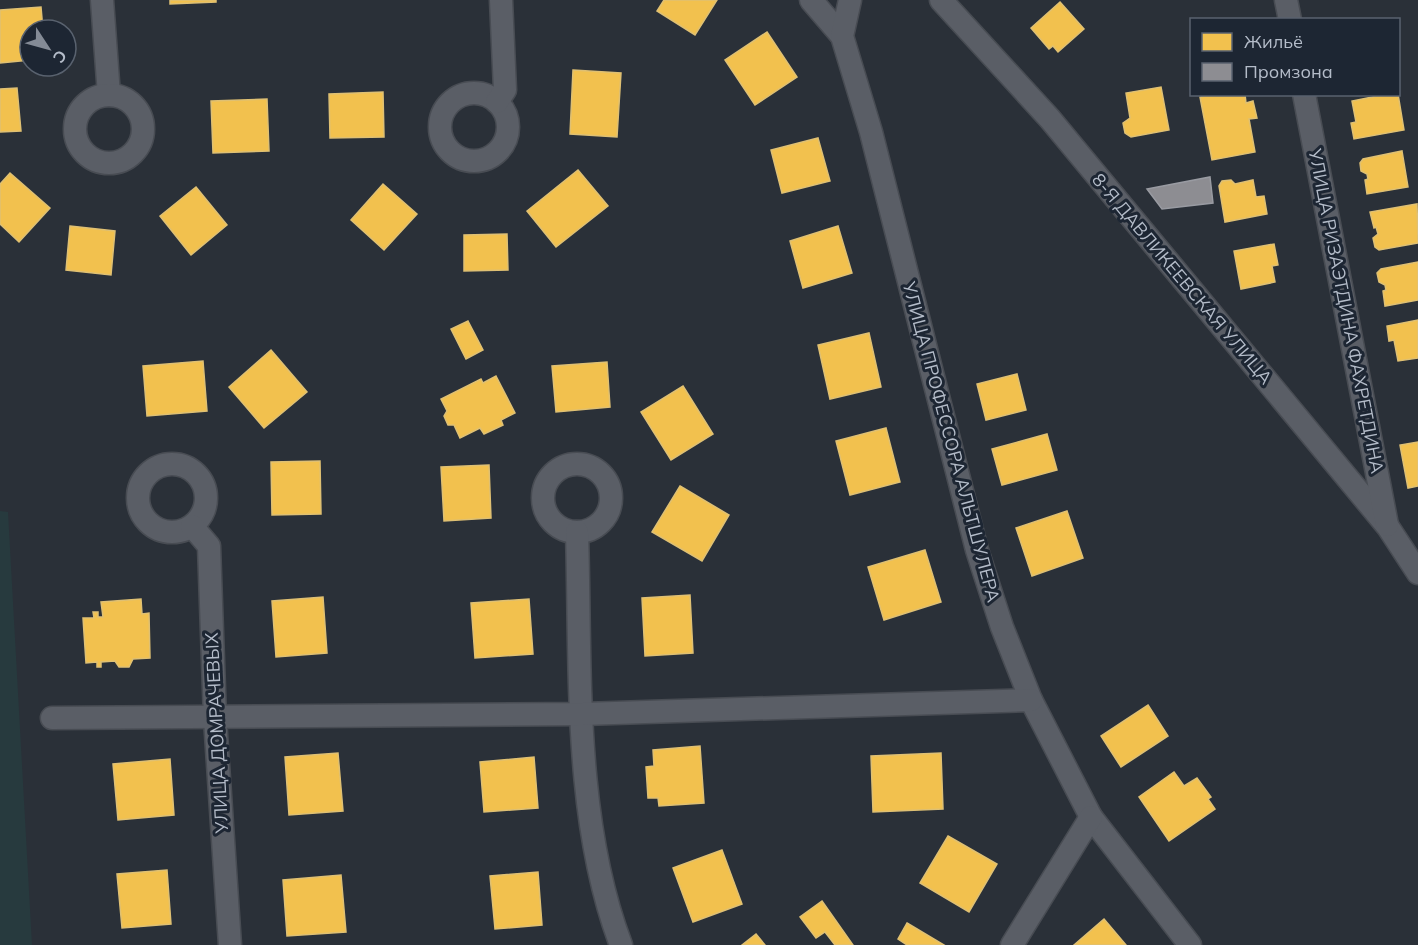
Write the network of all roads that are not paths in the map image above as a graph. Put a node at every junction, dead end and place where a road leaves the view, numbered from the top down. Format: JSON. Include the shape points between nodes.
{"nodes":[{"id":1,"x":102,"y":0,"type":"edge"},
{"id":2,"x":501,"y":0,"type":"edge"},
{"id":3,"x":811,"y":0,"type":"edge"},
{"id":4,"x":850,"y":0,"type":"edge"},
{"id":5,"x":941,"y":0,"type":"edge"},
{"id":6,"x":1286,"y":0,"type":"edge"},
{"id":7,"x":1290,"y":18,"type":"edge"},
{"id":8,"x":842,"y":36,"type":"junction"},
{"id":9,"x":110,"y":95,"type":"dead end"},
{"id":10,"x":1304,"y":96,"type":"edge"},
{"id":11,"x":497,"y":102,"type":"dead end"},
{"id":12,"x":192,"y":526,"type":"dead end"},
{"id":13,"x":1388,"y":527,"type":"junction"},
{"id":14,"x":578,"y":532,"type":"dead end"},
{"id":15,"x":1416,"y":567,"type":"edge"},
{"id":16,"x":1031,"y":700,"type":"junction"},
{"id":17,"x":583,"y":714,"type":"junction"},
{"id":18,"x":52,"y":718,"type":"dead end"},
{"id":19,"x":215,"y":719,"type":"junction"},
{"id":20,"x":1091,"y":817,"type":"junction"},
{"id":21,"x":230,"y":945,"type":"edge"},
{"id":22,"x":621,"y":945,"type":"edge"},
{"id":23,"x":1012,"y":945,"type":"edge"},
{"id":24,"x":1190,"y":945,"type":"edge"}],
"edges":[{"from":1,"to":9,"type":"street"},
{"from":2,"to":11,"type":"street","via":[[505,90]]},
{"from":3,"to":8,"type":"street","name":"УЛИЦА ПРОФЕССОРА АЛЬТШУЛЕРА"},
{"from":4,"to":8,"type":"street","name":"УЛИЦА ПРОФЕССОРА АЛЬТШУЛЕРА"},
{"from":5,"to":13,"type":"street","name":"8-Я ДАВЛИКЕЕВСКАЯ УЛИЦА","via":[[1050,118]]},
{"from":6,"to":7,"type":"street"},
{"from":8,"to":16,"type":"street","name":"УЛИЦА ПРОФЕССОРА АЛЬТШУЛЕРА","via":[[871,132],[977,550]]},
{"from":10,"to":13,"type":"street","name":"УЛИЦА РИЗАЭТДИНА ФАХРЕТДИНА"},
{"from":12,"to":19,"type":"street","name":"УЛИЦА ДОМРАЧЕВЫХ","via":[[208,546]]},
{"from":13,"to":15,"type":"street","name":"8-Я ДАВЛИКЕЕВСКАЯ УЛИЦА"},
{"from":14,"to":17,"type":"street"},
{"from":16,"to":17,"type":"street"},
{"from":16,"to":20,"type":"street","name":"УЛИЦА ПРОФЕССОРА АЛЬТШУЛЕРА"},
{"from":17,"to":19,"type":"street"},
{"from":17,"to":22,"type":"street","via":[[590,830],[610,916]]},
{"from":18,"to":19,"type":"street"},
{"from":19,"to":21,"type":"street","name":"УЛИЦА ДОМРАЧЕВЫХ"},
{"from":20,"to":23,"type":"street"},
{"from":20,"to":24,"type":"street","name":"УЛИЦА ПРОФЕССОРА АЛЬТШУЛЕРА"}]}
